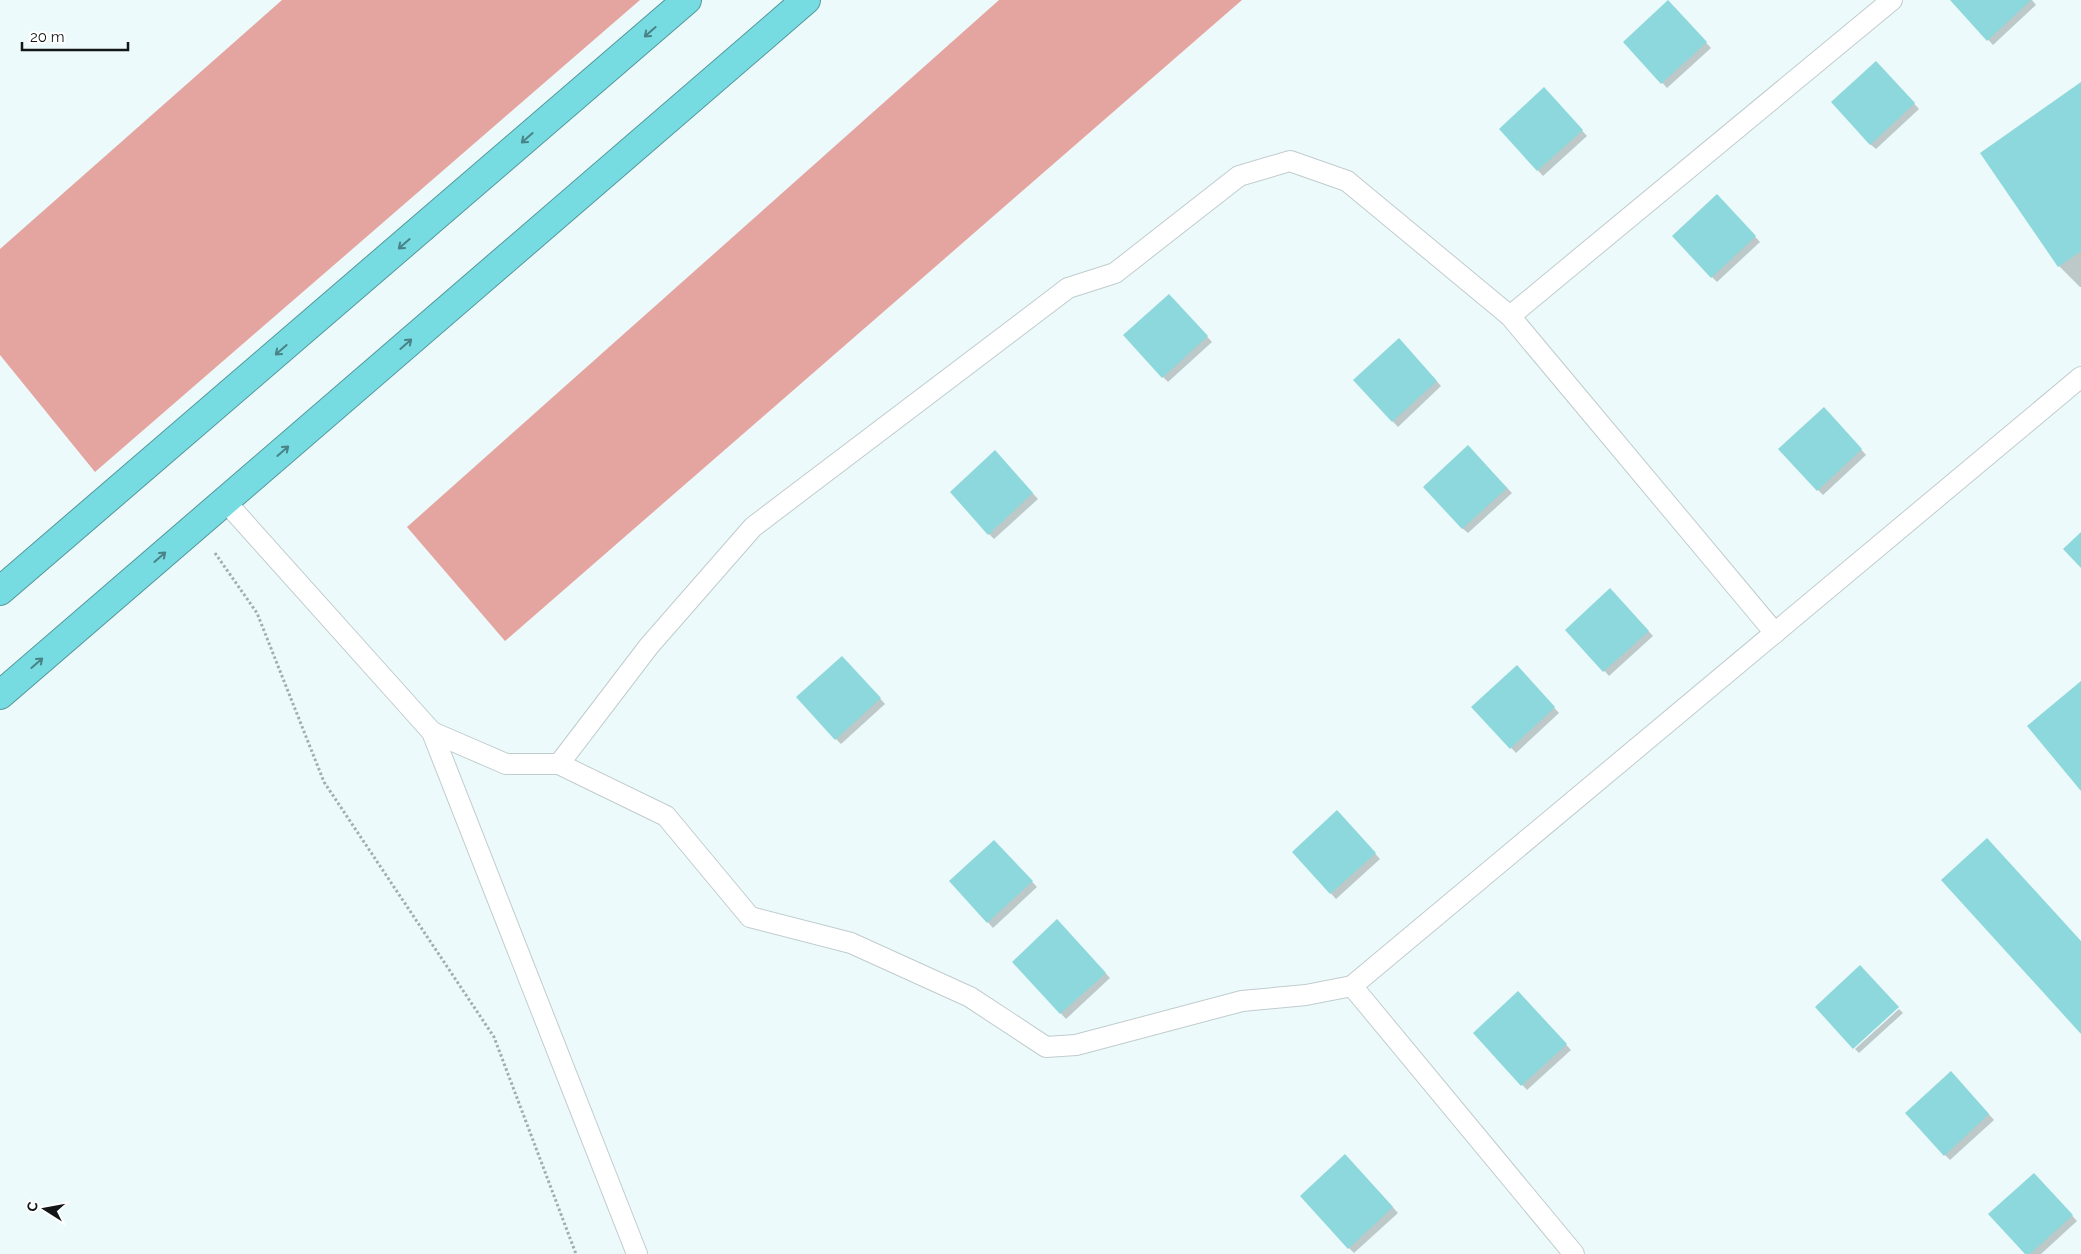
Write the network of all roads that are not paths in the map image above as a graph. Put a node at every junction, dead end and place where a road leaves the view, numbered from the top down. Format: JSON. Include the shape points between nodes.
{"nodes":[{"id":1,"x":687,"y":0,"type":"edge"},
{"id":2,"x":806,"y":0,"type":"edge"},
{"id":3,"x":1892,"y":0,"type":"edge"},
{"id":4,"x":1510,"y":316,"type":"junction"},
{"id":5,"x":2081,"y":376,"type":"edge"},
{"id":6,"x":225,"y":501,"type":"junction"},
{"id":7,"x":0,"y":591,"type":"edge"},
{"id":8,"x":1775,"y":634,"type":"junction"},
{"id":9,"x":0,"y":695,"type":"edge"},
{"id":10,"x":432,"y":732,"type":"junction"},
{"id":11,"x":559,"y":764,"type":"junction"},
{"id":12,"x":1352,"y":986,"type":"junction"},
{"id":13,"x":638,"y":1254,"type":"edge"},
{"id":14,"x":1574,"y":1254,"type":"edge"}],
"edges":[{"from":1,"to":7,"type":"highway","one_way":true},
{"from":6,"to":2,"type":"highway","one_way":true},
{"from":3,"to":4,"type":"lane"},
{"from":4,"to":8,"type":"lane"},
{"from":4,"to":11,"type":"lane","via":[[1347,181],[1290,162],[1239,176],[1115,274],[1068,288],[753,527],[649,646]]},
{"from":5,"to":8,"type":"lane"},
{"from":9,"to":6,"type":"highway","one_way":true},
{"from":6,"to":10,"type":"lane"},
{"from":8,"to":12,"type":"lane"},
{"from":10,"to":11,"type":"lane","via":[[506,764]]},
{"from":10,"to":13,"type":"lane"},
{"from":11,"to":12,"type":"lane","via":[[666,816],[750,917],[851,943],[970,996],[1046,1047],[1076,1045],[1242,1001],[1306,995]]},
{"from":12,"to":14,"type":"lane"}]}
